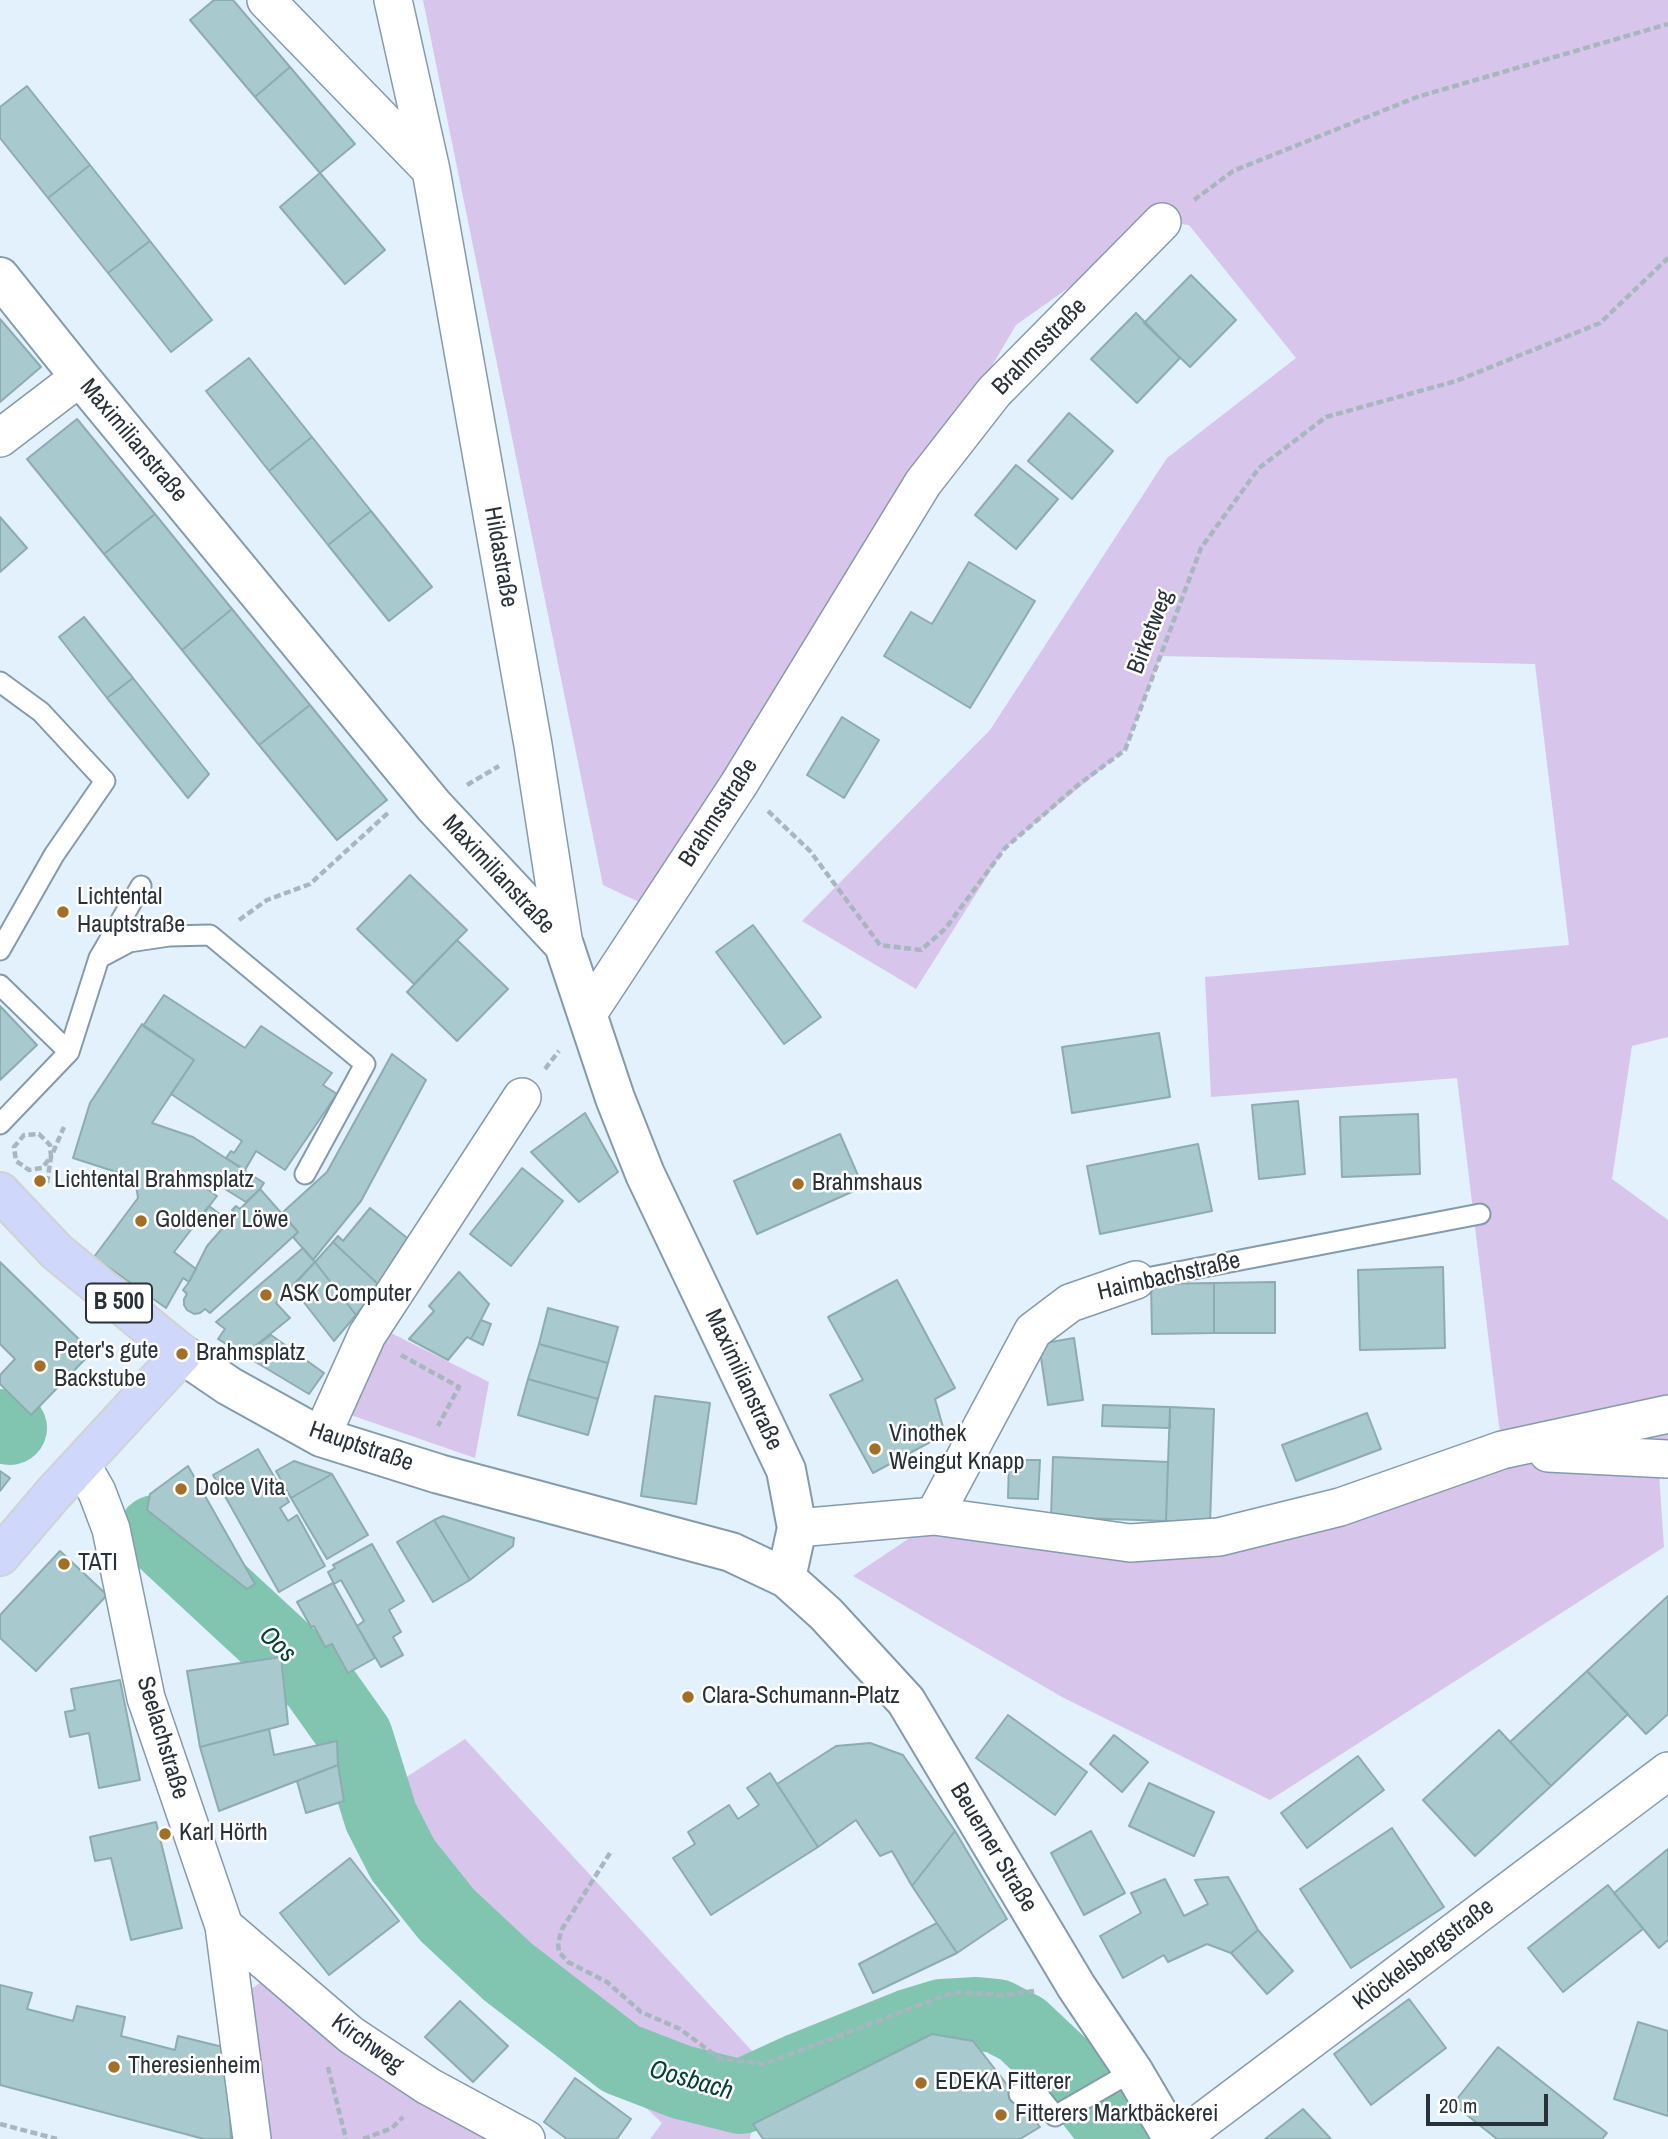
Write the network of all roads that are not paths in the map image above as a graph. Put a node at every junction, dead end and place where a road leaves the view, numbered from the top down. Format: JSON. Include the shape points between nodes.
{"nodes":[{"id":1,"x":266,"y":0,"type":"edge"},
{"id":2,"x":393,"y":0,"type":"edge"},
{"id":3,"x":431,"y":170,"type":"junction"},
{"id":4,"x":1162,"y":222,"type":"road end"},
{"id":5,"x":0,"y":277,"type":"edge"},
{"id":6,"x":80,"y":377,"type":"junction"},
{"id":7,"x":0,"y":439,"type":"edge"},
{"id":8,"x":0,"y":682,"type":"edge"},
{"id":9,"x":141,"y":886,"type":"dead end"},
{"id":10,"x":564,"y":945,"type":"junction"},
{"id":11,"x":0,"y":950,"type":"edge"},
{"id":12,"x":99,"y":958,"type":"junction"},
{"id":13,"x":0,"y":985,"type":"edge"},
{"id":14,"x":587,"y":1015,"type":"junction"},
{"id":15,"x":69,"y":1052,"type":"junction"},
{"id":16,"x":522,"y":1097,"type":"road end"},
{"id":17,"x":0,"y":1124,"type":"edge"},
{"id":18,"x":305,"y":1174,"type":"dead end"},
{"id":19,"x":0,"y":1192,"type":"edge"},
{"id":20,"x":1480,"y":1214,"type":"dead end"},
{"id":21,"x":1136,"y":1280,"type":"joint"},
{"id":22,"x":182,"y":1354,"type":"junction"},
{"id":23,"x":1668,"y":1414,"type":"edge"},
{"id":24,"x":321,"y":1437,"type":"junction"},
{"id":25,"x":1502,"y":1450,"type":"junction"},
{"id":26,"x":1668,"y":1459,"type":"edge"},
{"id":27,"x":80,"y":1464,"type":"junction"},
{"id":28,"x":934,"y":1516,"type":"junction"},
{"id":29,"x":797,"y":1528,"type":"junction"},
{"id":30,"x":0,"y":1556,"type":"edge"},
{"id":31,"x":786,"y":1578,"type":"junction"},
{"id":32,"x":1668,"y":1771,"type":"edge"},
{"id":33,"x":224,"y":1926,"type":"junction"},
{"id":34,"x":1133,"y":2071,"type":"junction"},
{"id":35,"x":1019,"y":2094,"type":"dead end"},
{"id":36,"x":252,"y":2139,"type":"edge"},
{"id":37,"x":526,"y":2139,"type":"edge"},
{"id":38,"x":1173,"y":2139,"type":"edge"},
{"id":39,"x":1179,"y":2139,"type":"edge"}],
"edges":[{"from":1,"to":3,"type":"street"},
{"from":2,"to":3,"type":"street","name":"Hildastraße"},
{"from":3,"to":10,"type":"street","name":"Hildastraße"},
{"from":4,"to":14,"type":"street","name":"Brahmsstraße","via":[[994,392],[923,483],[739,784]]},
{"from":5,"to":6,"type":"main road","name":"Maximilianstraße"},
{"from":6,"to":7,"type":"street"},
{"from":6,"to":10,"type":"main road","name":"Maximilianstraße","via":[[426,796]]},
{"from":8,"to":11,"type":"lane","via":[[41,712],[105,780],[54,855]]},
{"from":9,"to":12,"type":"lane"},
{"from":10,"to":14,"type":"main road","name":"Maximilianstraße"},
{"from":12,"to":15,"type":"lane"},
{"from":12,"to":18,"type":"lane","via":[[129,942],[210,935],[365,1064]]},
{"from":13,"to":15,"type":"lane"},
{"from":14,"to":29,"type":"main road","name":"Maximilianstraße","via":[[645,1174],[786,1470]]},
{"from":15,"to":17,"type":"lane"},
{"from":16,"to":24,"type":"street","via":[[367,1335]]},
{"from":19,"to":22,"type":"main road","name":"Hauptstraße","number":"B 500","via":[[57,1252]]},
{"from":20,"to":21,"type":"lane","name":"Haimbachstraße"},
{"from":21,"to":28,"type":"street","name":"Haimbachstraße","via":[[1070,1303],[1033,1331]]},
{"from":22,"to":24,"type":"main road","name":"Hauptstraße"},
{"from":22,"to":27,"type":"main road"},
{"from":23,"to":25,"type":"street"},
{"from":24,"to":31,"type":"main road","name":"Hauptstraße","via":[[439,1474],[731,1552]]},
{"from":25,"to":26,"type":"street"},
{"from":25,"to":28,"type":"street","via":[[1340,1507],[1219,1537],[1130,1543]]},
{"from":27,"to":30,"type":"main road"},
{"from":27,"to":33,"type":"street","name":"Seelachstraße","via":[[111,1529],[146,1698]]},
{"from":28,"to":29,"type":"street"},
{"from":29,"to":31,"type":"main road","name":"Maximilianstraße"},
{"from":31,"to":34,"type":"main road","name":"Beuerner Straße","via":[[826,1614],[905,1701],[1076,1986]]},
{"from":32,"to":39,"type":"street","name":"Klöckelsbergstraße"},
{"from":33,"to":36,"type":"street","name":"Seelachstraße"},
{"from":33,"to":37,"type":"street","name":"Kirchweg","via":[[351,2035],[428,2086]]},
{"from":34,"to":35,"type":"lane","via":[[1055,2116],[1036,2092]]},
{"from":34,"to":38,"type":"main road","name":"Beuerner Straße"}]}
